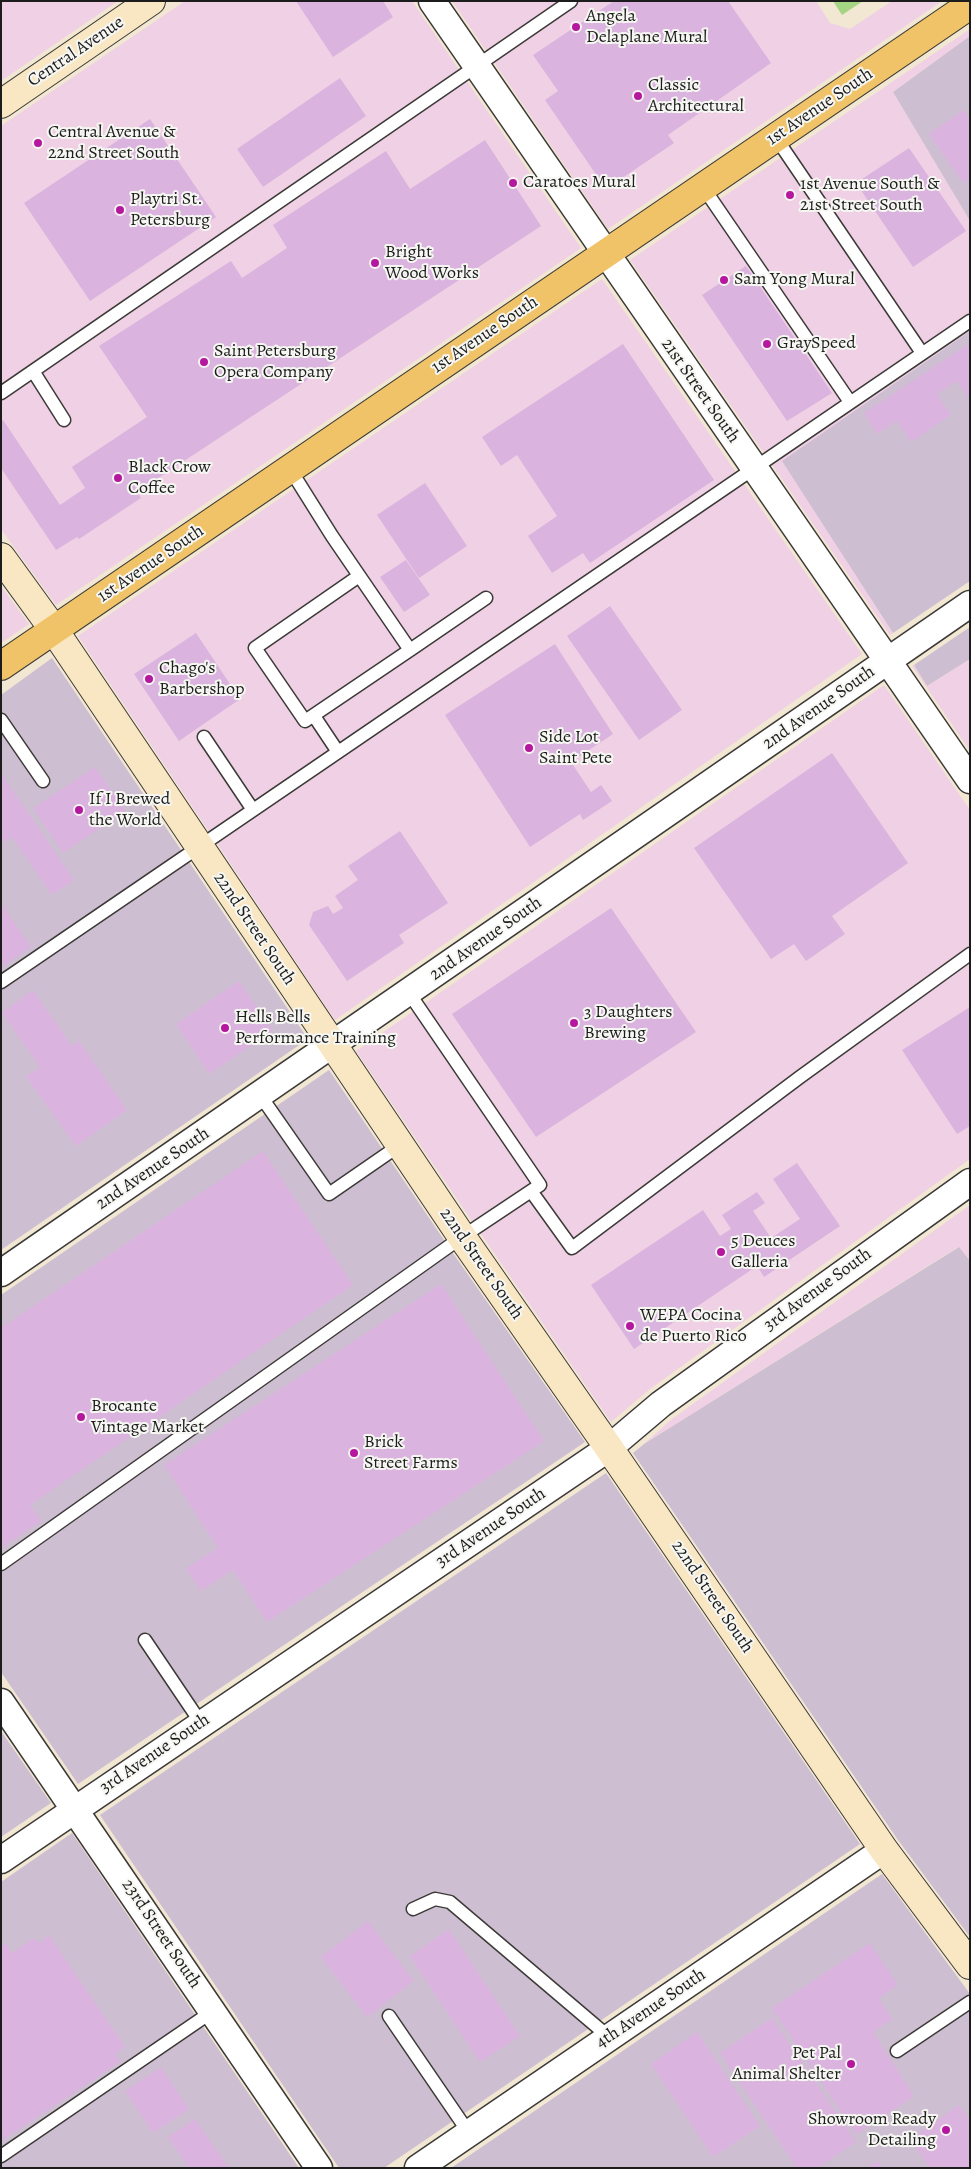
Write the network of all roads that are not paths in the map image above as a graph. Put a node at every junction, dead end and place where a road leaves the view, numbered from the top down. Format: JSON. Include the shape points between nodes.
{"nodes":[{"id":1,"x":151,"y":1,"type":"edge"},
{"id":2,"x":432,"y":1,"type":"edge"},
{"id":3,"x":571,"y":1,"type":"edge"},
{"id":4,"x":970,"y":5,"type":"edge"},
{"id":5,"x":476,"y":66,"type":"junction"},
{"id":6,"x":1,"y":104,"type":"edge"},
{"id":7,"x":776,"y":138,"type":"junction"},
{"id":8,"x":703,"y":187,"type":"junction"},
{"id":9,"x":605,"y":254,"type":"junction"},
{"id":10,"x":970,"y":321,"type":"edge"},
{"id":11,"x":922,"y":353,"type":"junction"},
{"id":12,"x":33,"y":372,"type":"junction"},
{"id":13,"x":1,"y":393,"type":"edge"},
{"id":14,"x":850,"y":402,"type":"junction"},
{"id":15,"x":64,"y":420,"type":"dead end"},
{"id":16,"x":754,"y":468,"type":"junction"},
{"id":17,"x":290,"y":469,"type":"junction"},
{"id":18,"x":1,"y":557,"type":"edge"},
{"id":19,"x":359,"y":576,"type":"junction"},
{"id":20,"x":486,"y":598,"type":"dead end"},
{"id":21,"x":970,"y":604,"type":"edge"},
{"id":22,"x":54,"y":630,"type":"junction"},
{"id":23,"x":410,"y":650,"type":"junction"},
{"id":24,"x":887,"y":660,"type":"junction"},
{"id":25,"x":1,"y":666,"type":"edge"},
{"id":26,"x":314,"y":716,"type":"junction"},
{"id":27,"x":1,"y":720,"type":"edge"},
{"id":28,"x":204,"y":737,"type":"dead end"},
{"id":29,"x":338,"y":752,"type":"junction"},
{"id":30,"x":970,"y":780,"type":"edge"},
{"id":31,"x":43,"y":781,"type":"dead end"},
{"id":32,"x":253,"y":810,"type":"junction"},
{"id":33,"x":199,"y":847,"type":"junction"},
{"id":34,"x":970,"y":954,"type":"edge"},
{"id":35,"x":1,"y":982,"type":"edge"},
{"id":36,"x":409,"y":993,"type":"junction"},
{"id":37,"x":332,"y":1045,"type":"junction"},
{"id":38,"x":260,"y":1095,"type":"junction"},
{"id":39,"x":400,"y":1145,"type":"junction"},
{"id":40,"x":970,"y":1182,"type":"edge"},
{"id":41,"x":535,"y":1188,"type":"junction"},
{"id":42,"x":462,"y":1237,"type":"junction"},
{"id":43,"x":1,"y":1273,"type":"edge"},
{"id":44,"x":609,"y":1448,"type":"junction"},
{"id":45,"x":1,"y":1564,"type":"edge"},
{"id":46,"x":145,"y":1640,"type":"dead end"},
{"id":47,"x":1,"y":1702,"type":"edge"},
{"id":48,"x":201,"y":1723,"type":"junction"},
{"id":49,"x":75,"y":1809,"type":"junction"},
{"id":50,"x":884,"y":1850,"type":"junction"},
{"id":51,"x":1,"y":1860,"type":"edge"},
{"id":52,"x":413,"y":1909,"type":"dead end"},
{"id":53,"x":970,"y":1965,"type":"edge"},
{"id":54,"x":970,"y":2002,"type":"edge"},
{"id":55,"x":213,"y":2011,"type":"junction"},
{"id":56,"x":388,"y":2016,"type":"dead end"},
{"id":57,"x":609,"y":2037,"type":"junction"},
{"id":58,"x":897,"y":2051,"type":"dead end"},
{"id":59,"x":469,"y":2133,"type":"junction"},
{"id":60,"x":1,"y":2156,"type":"edge"},
{"id":61,"x":319,"y":2168,"type":"edge"},
{"id":62,"x":418,"y":2168,"type":"edge"}],
"edges":[{"from":1,"to":6,"type":"street","name":"Central Avenue"},
{"from":2,"to":5,"type":"street","name":"21st Street South"},
{"from":3,"to":5,"type":"lane"},
{"from":4,"to":7,"type":"main road","name":"1st Avenue South"},
{"from":5,"to":9,"type":"street","name":"21st Street South"},
{"from":5,"to":12,"type":"lane"},
{"from":7,"to":8,"type":"main road","name":"1st Avenue South"},
{"from":7,"to":11,"type":"lane"},
{"from":8,"to":9,"type":"main road","name":"1st Avenue South"},
{"from":8,"to":14,"type":"lane"},
{"from":9,"to":16,"type":"street","name":"21st Street South"},
{"from":9,"to":17,"type":"main road","name":"1st Avenue South"},
{"from":10,"to":11,"type":"lane"},
{"from":11,"to":14,"type":"lane"},
{"from":12,"to":13,"type":"lane"},
{"from":12,"to":15,"type":"lane"},
{"from":14,"to":16,"type":"lane"},
{"from":16,"to":24,"type":"street","name":"21st Street South"},
{"from":16,"to":29,"type":"lane"},
{"from":17,"to":19,"type":"lane"},
{"from":17,"to":22,"type":"main road","name":"1st Avenue South"},
{"from":18,"to":22,"type":"street","name":"22nd Street South"},
{"from":19,"to":23,"type":"lane"},
{"from":19,"to":26,"type":"lane","via":[[255,648],[305,721]]},
{"from":20,"to":23,"type":"lane"},
{"from":21,"to":24,"type":"street","name":"2nd Avenue South"},
{"from":22,"to":25,"type":"main road","name":"1st Avenue South"},
{"from":22,"to":33,"type":"street","name":"22nd Street South"},
{"from":23,"to":26,"type":"lane"},
{"from":24,"to":30,"type":"street","name":"21st Street South"},
{"from":24,"to":36,"type":"street","name":"2nd Avenue South"},
{"from":26,"to":29,"type":"lane"},
{"from":27,"to":31,"type":"lane"},
{"from":28,"to":32,"type":"lane"},
{"from":29,"to":32,"type":"lane"},
{"from":32,"to":33,"type":"lane"},
{"from":33,"to":35,"type":"lane"},
{"from":33,"to":37,"type":"street","name":"22nd Street South"},
{"from":34,"to":41,"type":"lane","via":[[572,1248]]},
{"from":36,"to":37,"type":"street","name":"2nd Avenue South"},
{"from":36,"to":41,"type":"lane"},
{"from":37,"to":38,"type":"street","name":"2nd Avenue South"},
{"from":37,"to":39,"type":"street","name":"22nd Street South"},
{"from":38,"to":39,"type":"lane","via":[[329,1194]]},
{"from":38,"to":43,"type":"street","name":"2nd Avenue South"},
{"from":39,"to":42,"type":"street","name":"22nd Street South"},
{"from":40,"to":44,"type":"street","name":"3rd Avenue South","via":[[661,1404]]},
{"from":41,"to":42,"type":"lane"},
{"from":42,"to":44,"type":"street","name":"22nd Street South"},
{"from":42,"to":45,"type":"lane"},
{"from":44,"to":48,"type":"street","name":"3rd Avenue South"},
{"from":44,"to":50,"type":"street","name":"22nd Street South"},
{"from":46,"to":48,"type":"lane"},
{"from":47,"to":49,"type":"street","name":"23rd Street South"},
{"from":48,"to":49,"type":"street","name":"3rd Avenue South"},
{"from":49,"to":51,"type":"street","name":"3rd Avenue South"},
{"from":49,"to":55,"type":"street","name":"23rd Street South"},
{"from":50,"to":53,"type":"street","name":"22nd Street South"},
{"from":50,"to":57,"type":"street","name":"4th Avenue South"},
{"from":52,"to":57,"type":"lane","via":[[435,1899],[450,1902]]},
{"from":54,"to":58,"type":"lane"},
{"from":55,"to":60,"type":"lane"},
{"from":55,"to":61,"type":"street","name":"23rd Street South"},
{"from":56,"to":59,"type":"lane"},
{"from":57,"to":59,"type":"street","name":"4th Avenue South"},
{"from":59,"to":62,"type":"street","name":"4th Avenue South"}]}
